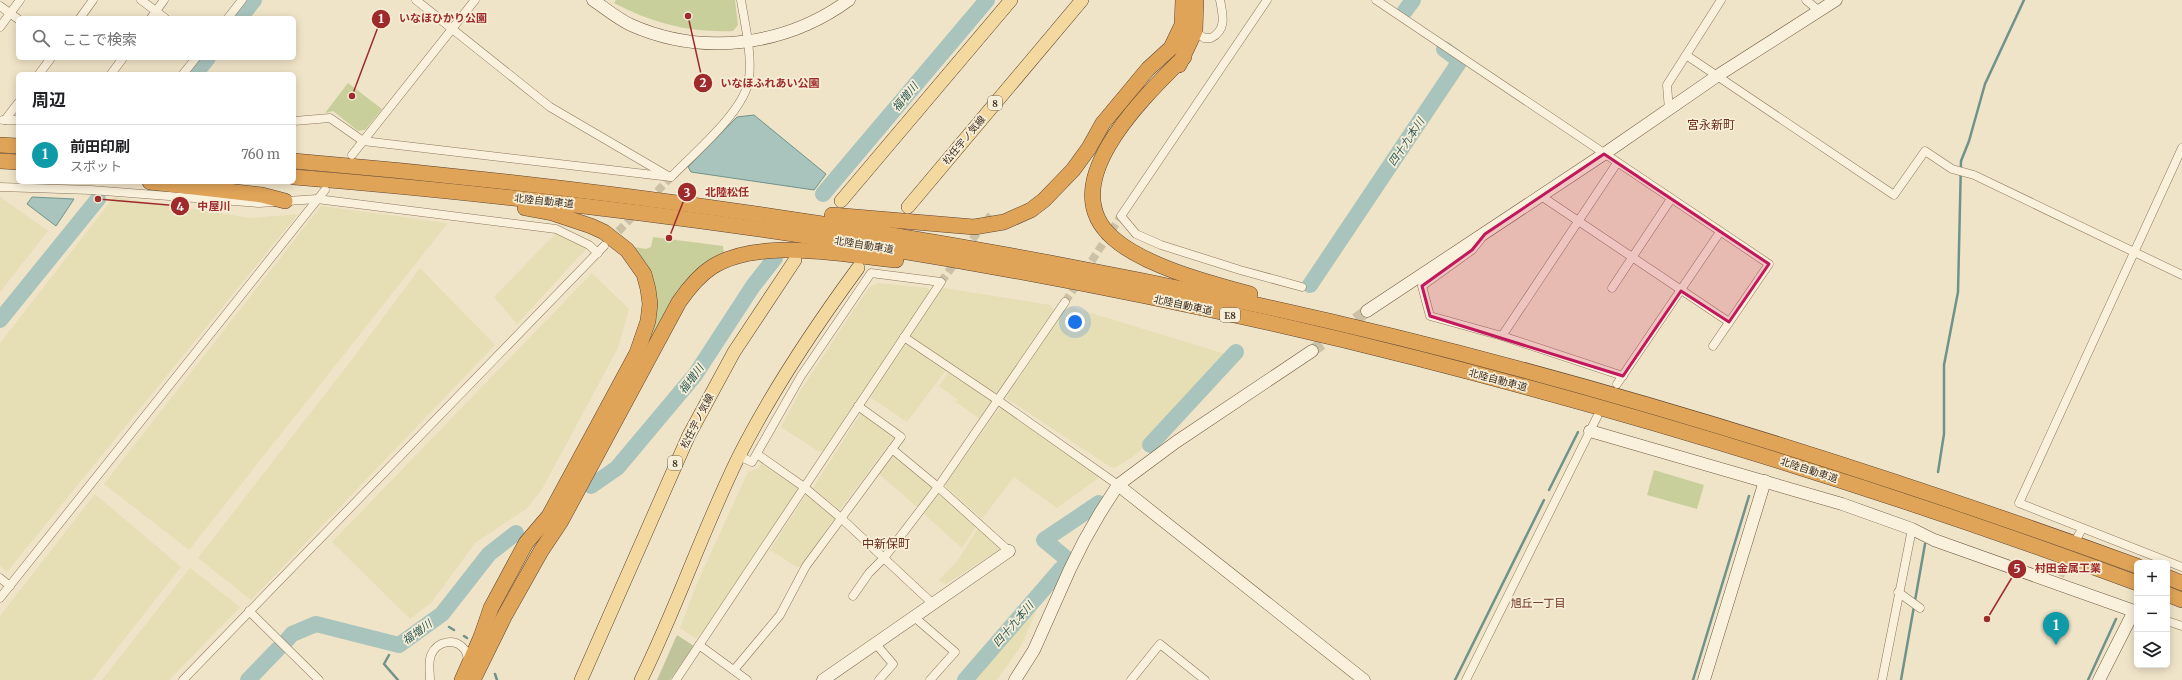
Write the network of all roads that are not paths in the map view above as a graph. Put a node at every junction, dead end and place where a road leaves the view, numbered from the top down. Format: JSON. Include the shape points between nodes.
{"nodes":[{"id":1,"x":20,"y":0,"type":"edge"},
{"id":2,"x":93,"y":0,"type":"edge"},
{"id":3,"x":141,"y":0,"type":"edge"},
{"id":4,"x":164,"y":0,"type":"edge"},
{"id":5,"x":242,"y":0,"type":"edge"},
{"id":6,"x":416,"y":0,"type":"edge"},
{"id":7,"x":475,"y":0,"type":"edge"},
{"id":8,"x":593,"y":0,"type":"edge"},
{"id":9,"x":741,"y":0,"type":"edge"},
{"id":10,"x":849,"y":0,"type":"edge"},
{"id":11,"x":1011,"y":0,"type":"edge"},
{"id":12,"x":1082,"y":0,"type":"edge"},
{"id":13,"x":1183,"y":0,"type":"edge"},
{"id":14,"x":1196,"y":0,"type":"edge"},
{"id":15,"x":1220,"y":0,"type":"edge"},
{"id":16,"x":1267,"y":0,"type":"edge"},
{"id":17,"x":1376,"y":0,"type":"edge"},
{"id":18,"x":1721,"y":0,"type":"edge"},
{"id":19,"x":1806,"y":0,"type":"edge"},
{"id":20,"x":1836,"y":0,"type":"edge"},
{"id":21,"x":0,"y":6,"type":"edge"},
{"id":22,"x":1819,"y":11,"type":"junction"},
{"id":23,"x":10,"y":13,"type":"junction"},
{"id":24,"x":154,"y":15,"type":"edge"},
{"id":25,"x":81,"y":16,"type":"edge"},
{"id":26,"x":230,"y":16,"type":"edge"},
{"id":27,"x":16,"y":18,"type":"edge"},
{"id":28,"x":0,"y":27,"type":"edge"},
{"id":29,"x":452,"y":29,"type":"junction"},
{"id":30,"x":1195,"y":31,"type":"junction"},
{"id":31,"x":747,"y":42,"type":"junction"},
{"id":32,"x":1686,"y":55,"type":"junction"},
{"id":33,"x":50,"y":60,"type":"edge"},
{"id":34,"x":122,"y":60,"type":"edge"},
{"id":35,"x":194,"y":60,"type":"edge"},
{"id":36,"x":40,"y":72,"type":"edge"},
{"id":37,"x":112,"y":72,"type":"edge"},
{"id":38,"x":185,"y":72,"type":"edge"},
{"id":39,"x":1717,"y":76,"type":"junction"},
{"id":40,"x":16,"y":105,"type":"edge"},
{"id":41,"x":1668,"y":110,"type":"junction"},
{"id":42,"x":3,"y":120,"type":"edge"},
{"id":43,"x":16,"y":120,"type":"edge"},
{"id":44,"x":296,"y":121,"type":"edge"},
{"id":45,"x":363,"y":141,"type":"junction"},
{"id":46,"x":0,"y":145,"type":"edge"},
{"id":47,"x":16,"y":146,"type":"edge"},
{"id":48,"x":2182,"y":148,"type":"edge"},
{"id":49,"x":1604,"y":154,"type":"junction"},
{"id":50,"x":352,"y":155,"type":"dead end"},
{"id":51,"x":0,"y":161,"type":"edge"},
{"id":52,"x":296,"y":161,"type":"edge"},
{"id":53,"x":16,"y":162,"type":"edge"},
{"id":54,"x":1617,"y":163,"type":"junction"},
{"id":55,"x":296,"y":177,"type":"edge"},
{"id":56,"x":296,"y":177,"type":"edge"},
{"id":57,"x":670,"y":177,"type":"junction"},
{"id":58,"x":167,"y":184,"type":"edge"},
{"id":59,"x":0,"y":187,"type":"edge"},
{"id":60,"x":324,"y":190,"type":"dead end"},
{"id":61,"x":1541,"y":196,"type":"junction"},
{"id":62,"x":317,"y":199,"type":"junction"},
{"id":63,"x":1670,"y":199,"type":"junction"},
{"id":64,"x":285,"y":201,"type":"junction"},
{"id":65,"x":841,"y":201,"type":"dead end"},
{"id":66,"x":709,"y":206,"type":"junction"},
{"id":67,"x":908,"y":206,"type":"dead end"},
{"id":68,"x":1579,"y":222,"type":"junction"},
{"id":69,"x":1720,"y":232,"type":"junction"},
{"id":70,"x":1485,"y":234,"type":"junction"},
{"id":71,"x":604,"y":246,"type":"tunnel mouth"},
{"id":72,"x":598,"y":253,"type":"junction"},
{"id":73,"x":2134,"y":253,"type":"junction"},
{"id":74,"x":1633,"y":258,"type":"junction"},
{"id":75,"x":795,"y":260,"type":"dead end"},
{"id":76,"x":858,"y":268,"type":"dead end"},
{"id":77,"x":2182,"y":275,"type":"edge"},
{"id":78,"x":1042,"y":276,"type":"junction"},
{"id":79,"x":1302,"y":287,"type":"dead end"},
{"id":80,"x":1612,"y":288,"type":"dead end"},
{"id":81,"x":1681,"y":291,"type":"junction"},
{"id":82,"x":1065,"y":302,"type":"tunnel mouth"},
{"id":83,"x":1367,"y":311,"type":"tunnel mouth"},
{"id":84,"x":1729,"y":322,"type":"junction"},
{"id":85,"x":1502,"y":336,"type":"junction"},
{"id":86,"x":904,"y":337,"type":"junction"},
{"id":87,"x":1422,"y":344,"type":"junction"},
{"id":88,"x":1713,"y":346,"type":"dead end"},
{"id":89,"x":1312,"y":352,"type":"tunnel mouth"},
{"id":90,"x":1623,"y":376,"type":"junction"},
{"id":91,"x":1617,"y":384,"type":"dead end"},
{"id":92,"x":999,"y":400,"type":"junction"},
{"id":93,"x":858,"y":406,"type":"junction"},
{"id":94,"x":1596,"y":417,"type":"dead end"},
{"id":95,"x":1590,"y":431,"type":"junction"},
{"id":96,"x":892,"y":449,"type":"junction"},
{"id":97,"x":757,"y":454,"type":"junction"},
{"id":98,"x":739,"y":456,"type":"junction"},
{"id":99,"x":1765,"y":481,"type":"junction"},
{"id":100,"x":1118,"y":485,"type":"junction"},
{"id":101,"x":804,"y":487,"type":"junction"},
{"id":102,"x":938,"y":487,"type":"junction"},
{"id":103,"x":841,"y":518,"type":"junction"},
{"id":104,"x":555,"y":519,"type":"junction"},
{"id":105,"x":1912,"y":529,"type":"junction"},
{"id":106,"x":1009,"y":551,"type":"joint"},
{"id":107,"x":884,"y":558,"type":"junction"},
{"id":108,"x":2134,"y":565,"type":"edge"},
{"id":109,"x":2182,"y":567,"type":"edge"},
{"id":110,"x":0,"y":578,"type":"edge"},
{"id":111,"x":2170,"y":578,"type":"edge"},
{"id":112,"x":2134,"y":582,"type":"edge"},
{"id":113,"x":2182,"y":583,"type":"edge"},
{"id":114,"x":10,"y":586,"type":"junction"},
{"id":115,"x":1901,"y":595,"type":"junction"},
{"id":116,"x":2170,"y":595,"type":"edge"},
{"id":117,"x":854,"y":596,"type":"dead end"},
{"id":118,"x":0,"y":598,"type":"edge"},
{"id":119,"x":2182,"y":600,"type":"edge"},
{"id":120,"x":932,"y":603,"type":"junction"},
{"id":121,"x":1920,"y":608,"type":"dead end"},
{"id":122,"x":2134,"y":610,"type":"edge"},
{"id":123,"x":249,"y":611,"type":"junction"},
{"id":124,"x":2134,"y":615,"type":"edge"},
{"id":125,"x":913,"y":616,"type":"junction"},
{"id":126,"x":2170,"y":622,"type":"edge"},
{"id":127,"x":2182,"y":626,"type":"edge"},
{"id":128,"x":487,"y":640,"type":"junction"},
{"id":129,"x":875,"y":643,"type":"junction"},
{"id":130,"x":698,"y":645,"type":"junction"},
{"id":131,"x":469,"y":662,"type":"junction"},
{"id":132,"x":734,"y":670,"type":"junction"},
{"id":133,"x":183,"y":680,"type":"edge"},
{"id":134,"x":319,"y":680,"type":"edge"},
{"id":135,"x":430,"y":680,"type":"edge"},
{"id":136,"x":462,"y":680,"type":"edge"},
{"id":137,"x":473,"y":680,"type":"edge"},
{"id":138,"x":581,"y":680,"type":"edge"},
{"id":139,"x":641,"y":680,"type":"edge"},
{"id":140,"x":676,"y":680,"type":"edge"},
{"id":141,"x":747,"y":680,"type":"edge"},
{"id":142,"x":823,"y":680,"type":"edge"},
{"id":143,"x":879,"y":680,"type":"edge"},
{"id":144,"x":930,"y":680,"type":"edge"},
{"id":145,"x":1015,"y":680,"type":"edge"},
{"id":146,"x":1130,"y":680,"type":"edge"},
{"id":147,"x":1205,"y":680,"type":"edge"},
{"id":148,"x":1364,"y":680,"type":"edge"},
{"id":149,"x":1466,"y":680,"type":"edge"},
{"id":150,"x":1704,"y":680,"type":"edge"},
{"id":151,"x":1882,"y":680,"type":"edge"},
{"id":152,"x":2099,"y":680,"type":"edge"}],
"edges":[{"from":1,"to":23,"type":"street"},
{"from":2,"to":25,"type":"street"},
{"from":3,"to":24,"type":"street"},
{"from":4,"to":24,"type":"street"},
{"from":5,"to":26,"type":"street"},
{"from":6,"to":29,"type":"street"},
{"from":7,"to":29,"type":"street"},
{"from":8,"to":31,"type":"street","via":[[629,24],[664,37],[702,43]]},
{"from":9,"to":31,"type":"street"},
{"from":10,"to":31,"type":"street","via":[[819,19],[798,28],[777,36]]},
{"from":11,"to":65,"type":"main road"},
{"from":12,"to":67,"type":"main road","name":"松任宇ノ気線","number":"8"},
{"from":13,"to":66,"type":"highway","via":[[1182,25],[1171,48],[1148,69],[1103,123],[1074,170],[1044,200],[1018,217],[989,226],[956,226]]},
{"from":14,"to":30,"type":"highway"},
{"from":15,"to":30,"type":"street","via":[[1223,22],[1221,30],[1211,38],[1204,38]]},
{"from":16,"to":79,"type":"street","via":[[1121,216],[1136,234],[1161,245]]},
{"from":17,"to":49,"type":"street"},
{"from":18,"to":32,"type":"street"},
{"from":19,"to":22,"type":"street"},
{"from":20,"to":22,"type":"street"},
{"from":21,"to":23,"type":"street"},
{"from":22,"to":39,"type":"street"},
{"from":23,"to":27,"type":"street"},
{"from":23,"to":28,"type":"street"},
{"from":29,"to":45,"type":"street"},
{"from":29,"to":57,"type":"street","via":[[550,107]]},
{"from":30,"to":87,"type":"highway","via":[[1168,86],[1122,140],[1102,158],[1093,182],[1094,207],[1104,229],[1134,252],[1174,270],[1384,330]]},
{"from":31,"to":57,"type":"street","via":[[749,79],[741,102]]},
{"from":32,"to":39,"type":"street"},
{"from":32,"to":41,"type":"street","via":[[1668,85]]},
{"from":33,"to":36,"type":"street"},
{"from":34,"to":37,"type":"street"},
{"from":35,"to":38,"type":"street"},
{"from":39,"to":41,"type":"street"},
{"from":39,"to":73,"type":"street","via":[[1894,195],[1925,151],[1952,169],[1974,175]]},
{"from":40,"to":42,"type":"street"},
{"from":41,"to":49,"type":"street"},
{"from":42,"to":43,"type":"street"},
{"from":44,"to":45,"type":"street","via":[[330,118]]},
{"from":45,"to":50,"type":"street"},
{"from":45,"to":57,"type":"street"},
{"from":46,"to":47,"type":"highway"},
{"from":48,"to":73,"type":"street"},
{"from":49,"to":54,"type":"street"},
{"from":49,"to":61,"type":"street"},
{"from":51,"to":53,"type":"highway"},
{"from":52,"to":66,"type":"highway","name":"北陸自動車道","number":"E8","via":[[543,185]]},
{"from":54,"to":63,"type":"street"},
{"from":54,"to":68,"type":"street"},
{"from":55,"to":78,"type":"highway","name":"北陸自動車道","number":"E8","via":[[674,216]]},
{"from":56,"to":104,"type":"highway","via":[[476,199],[552,213],[604,232],[627,250],[636,261],[644,274],[650,304],[643,338]]},
{"from":58,"to":64,"type":"highway","via":[[262,195]]},
{"from":59,"to":64,"type":"street","via":[[91,190],[259,203]]},
{"from":60,"to":62,"type":"street"},
{"from":61,"to":68,"type":"street"},
{"from":61,"to":70,"type":"street"},
{"from":62,"to":64,"type":"street"},
{"from":62,"to":72,"type":"street","via":[[556,229],[589,245]]},
{"from":62,"to":114,"type":"street"},
{"from":63,"to":69,"type":"street"},
{"from":63,"to":74,"type":"street"},
{"from":66,"to":87,"type":"highway","name":"北陸自動車道","number":"E8","via":[[832,224],[1052,262],[1253,304]]},
{"from":68,"to":74,"type":"street"},
{"from":68,"to":85,"type":"street"},
{"from":69,"to":81,"type":"street"},
{"from":69,"to":84,"type":"street","via":[[1768,264]]},
{"from":70,"to":83,"type":"street"},
{"from":70,"to":85,"type":"street","via":[[1472,250],[1422,286],[1430,316]]},
{"from":71,"to":72,"type":"street"},
{"from":72,"to":123,"type":"street"},
{"from":73,"to":77,"type":"street"},
{"from":73,"to":109,"type":"street","via":[[2019,503],[2080,533]]},
{"from":74,"to":80,"type":"street"},
{"from":74,"to":81,"type":"street"},
{"from":75,"to":138,"type":"main road","name":"松任宇ノ気線","number":"8","via":[[734,352],[689,435]]},
{"from":76,"to":98,"type":"main road","via":[[793,361]]},
{"from":78,"to":104,"type":"highway","via":[[793,250],[753,252],[726,260],[700,276],[679,302]]},
{"from":78,"to":112,"type":"highway","name":"北陸自動車道","number":"E8","via":[[1328,336],[1590,404],[1860,487]]},
{"from":81,"to":84,"type":"street"},
{"from":81,"to":90,"type":"street"},
{"from":82,"to":92,"type":"street"},
{"from":84,"to":88,"type":"street"},
{"from":85,"to":90,"type":"street"},
{"from":86,"to":92,"type":"street"},
{"from":86,"to":93,"type":"street"},
{"from":86,"to":97,"type":"street","via":[[941,282],[871,273],[801,376]]},
{"from":87,"to":108,"type":"highway","name":"北陸自動車道","number":"E8","via":[[1595,390],[1772,443],[1959,503]]},
{"from":89,"to":100,"type":"street","via":[[1176,442]]},
{"from":90,"to":91,"type":"street"},
{"from":92,"to":100,"type":"street"},
{"from":92,"to":102,"type":"street"},
{"from":93,"to":96,"type":"street","via":[[901,437]]},
{"from":93,"to":101,"type":"street"},
{"from":94,"to":95,"type":"street"},
{"from":95,"to":99,"type":"street"},
{"from":95,"to":149,"type":"street"},
{"from":96,"to":102,"type":"street"},
{"from":96,"to":103,"type":"street"},
{"from":97,"to":98,"type":"street","via":[[752,462]]},
{"from":97,"to":101,"type":"street"},
{"from":98,"to":139,"type":"main road"},
{"from":99,"to":105,"type":"street","via":[[1842,504]]},
{"from":99,"to":150,"type":"street"},
{"from":100,"to":145,"type":"street","via":[[1090,530],[1034,650]]},
{"from":100,"to":148,"type":"street"},
{"from":101,"to":103,"type":"street"},
{"from":101,"to":130,"type":"street"},
{"from":102,"to":106,"type":"street"},
{"from":102,"to":107,"type":"street"},
{"from":103,"to":107,"type":"street"},
{"from":103,"to":132,"type":"street","via":[[806,566],[780,615]]},
{"from":104,"to":128,"type":"highway","via":[[541,551],[506,615]]},
{"from":105,"to":115,"type":"street"},
{"from":105,"to":122,"type":"street","via":[[1934,540],[2059,579]]},
{"from":106,"to":120,"type":"street"},
{"from":107,"to":117,"type":"street","via":[[869,572]]},
{"from":107,"to":120,"type":"street"},
{"from":110,"to":114,"type":"street"},
{"from":111,"to":113,"type":"highway"},
{"from":114,"to":118,"type":"street"},
{"from":115,"to":121,"type":"street"},
{"from":115,"to":151,"type":"street"},
{"from":116,"to":119,"type":"highway"},
{"from":120,"to":125,"type":"street"},
{"from":123,"to":133,"type":"street"},
{"from":123,"to":134,"type":"street"},
{"from":124,"to":152,"type":"street"},
{"from":125,"to":129,"type":"street"},
{"from":125,"to":144,"type":"street","via":[[955,652]]},
{"from":126,"to":127,"type":"street"},
{"from":128,"to":131,"type":"highway"},
{"from":128,"to":137,"type":"highway"},
{"from":129,"to":142,"type":"street"},
{"from":129,"to":143,"type":"street","via":[[893,664]]},
{"from":130,"to":132,"type":"street"},
{"from":130,"to":140,"type":"street"},
{"from":131,"to":135,"type":"street","via":[[461,647],[443,642],[437,645],[431,656]]},
{"from":131,"to":136,"type":"highway"},
{"from":132,"to":141,"type":"street"},
{"from":146,"to":147,"type":"street","via":[[1160,644]]}]}
